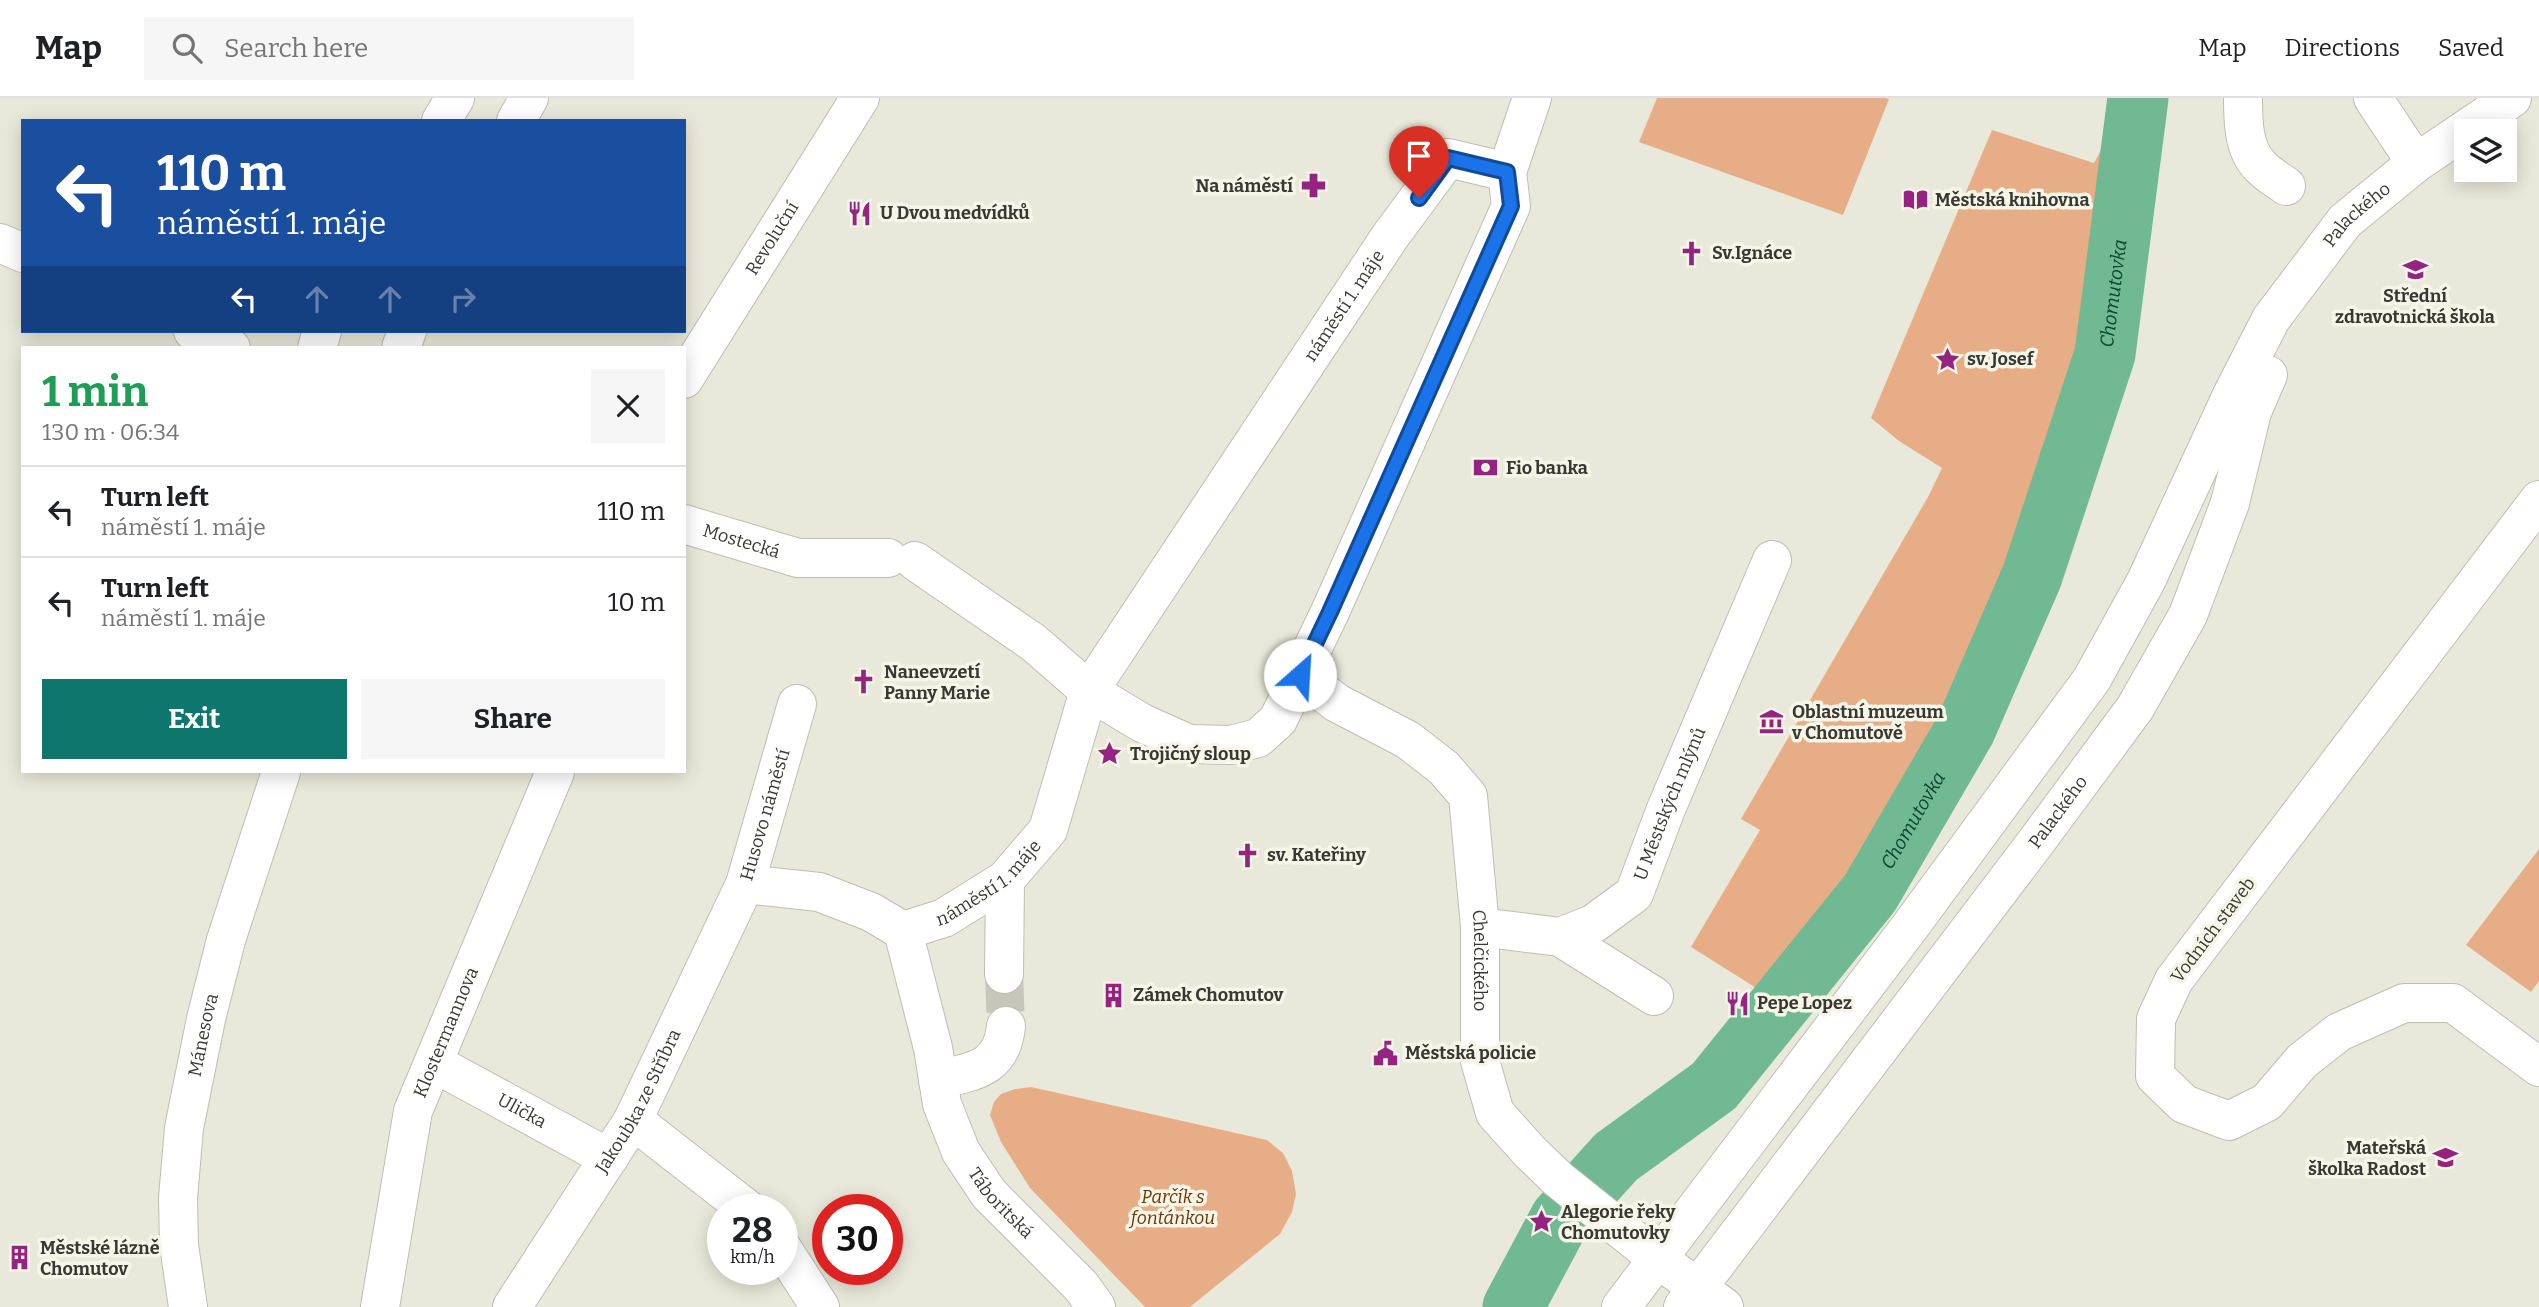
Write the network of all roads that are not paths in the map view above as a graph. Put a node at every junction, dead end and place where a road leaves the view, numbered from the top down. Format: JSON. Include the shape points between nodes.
{"nodes":[{"id":1,"x":455,"y":98,"type":"edge"},
{"id":2,"x":529,"y":98,"type":"edge"},
{"id":3,"x":860,"y":98,"type":"edge"},
{"id":4,"x":1532,"y":98,"type":"edge"},
{"id":5,"x":2243,"y":98,"type":"edge"},
{"id":6,"x":2374,"y":98,"type":"edge"},
{"id":7,"x":2512,"y":98,"type":"edge"},
{"id":8,"x":443,"y":119,"type":"edge"},
{"id":9,"x":517,"y":119,"type":"edge"},
{"id":10,"x":2416,"y":163,"type":"junction"},
{"id":11,"x":1507,"y":172,"type":"junction"},
{"id":12,"x":2286,"y":187,"type":"dead end"},
{"id":13,"x":0,"y":243,"type":"edge"},
{"id":14,"x":21,"y":252,"type":"edge"},
{"id":15,"x":2305,"y":275,"type":"junction"},
{"id":16,"x":197,"y":333,"type":"edge"},
{"id":17,"x":227,"y":346,"type":"edge"},
{"id":18,"x":686,"y":376,"type":"edge"},
{"id":19,"x":2539,"y":500,"type":"edge"},
{"id":20,"x":686,"y":525,"type":"edge"},
{"id":21,"x":1772,"y":560,"type":"dead end"},
{"id":22,"x":1300,"y":675,"type":"junction"},
{"id":23,"x":1089,"y":691,"type":"junction"},
{"id":24,"x":797,"y":704,"type":"dead end"},
{"id":25,"x":281,"y":773,"type":"edge"},
{"id":26,"x":555,"y":773,"type":"edge"},
{"id":27,"x":1004,"y":880,"type":"junction"},
{"id":28,"x":745,"y":884,"type":"junction"},
{"id":29,"x":1480,"y":927,"type":"junction"},
{"id":30,"x":903,"y":931,"type":"junction"},
{"id":31,"x":1560,"y":937,"type":"junction"},
{"id":32,"x":1004,"y":974,"type":"tunnel mouth"},
{"id":33,"x":1654,"y":996,"type":"dead end"},
{"id":34,"x":1006,"y":1026,"type":"tunnel mouth"},
{"id":35,"x":433,"y":1063,"type":"junction"},
{"id":36,"x":2539,"y":1067,"type":"edge"},
{"id":37,"x":938,"y":1080,"type":"junction"},
{"id":38,"x":633,"y":1120,"type":"junction"},
{"id":39,"x":609,"y":1158,"type":"junction"},
{"id":40,"x":728,"y":1194,"type":"edge"},
{"id":41,"x":1658,"y":1259,"type":"junction"},
{"id":42,"x":798,"y":1273,"type":"edge"},
{"id":43,"x":1701,"y":1301,"type":"edge"},
{"id":44,"x":188,"y":1307,"type":"edge"},
{"id":45,"x":380,"y":1307,"type":"edge"},
{"id":46,"x":512,"y":1307,"type":"edge"},
{"id":47,"x":820,"y":1307,"type":"edge"},
{"id":48,"x":1096,"y":1307,"type":"edge"},
{"id":49,"x":1621,"y":1307,"type":"edge"}],
"edges":[{"from":1,"to":8,"type":"street"},
{"from":2,"to":9,"type":"street"},
{"from":3,"to":18,"type":"street","name":"Revoluční"},
{"from":4,"to":11,"type":"street"},
{"from":5,"to":12,"type":"street","via":[[2248,145],[2259,165]]},
{"from":6,"to":10,"type":"street"},
{"from":7,"to":10,"type":"street","name":"Palackého"},
{"from":10,"to":15,"type":"street","name":"Palackého","via":[[2345,221]]},
{"from":11,"to":22,"type":"street","via":[[1511,206]]},
{"from":11,"to":23,"type":"street","name":"náměstí 1. máje","via":[[1448,158],[1389,238]]},
{"from":13,"to":14,"type":"street"},
{"from":15,"to":41,"type":"street","name":"Palackého","via":[[2271,319],[2146,581],[2092,679]]},
{"from":15,"to":43,"type":"street","name":"Palackého","via":[[2291,322],[2252,412],[2230,503],[2188,615],[2135,708]]},
{"from":16,"to":17,"type":"street"},
{"from":19,"to":36,"type":"street","name":"Vodních staveb","via":[[2174,980],[2156,1020],[2155,1076],[2184,1104],[2229,1121],[2266,1102],[2302,1061],[2339,1032],[2404,1003],[2453,1003]]},
{"from":20,"to":23,"type":"street","name":"Mostecká","via":[[798,558],[902,559],[1034,643]]},
{"from":21,"to":31,"type":"street","name":"U Městských mlýnů","via":[[1634,894],[1593,925]]},
{"from":22,"to":23,"type":"street","via":[[1278,720],[1258,738],[1231,745],[1189,744]]},
{"from":22,"to":29,"type":"street","name":"Chelčického","via":[[1337,703],[1408,740],[1444,768],[1468,796]]},
{"from":23,"to":27,"type":"street","name":"náměstí 1. máje","via":[[1048,830]]},
{"from":24,"to":28,"type":"street","name":"Husovo náměstí"},
{"from":25,"to":44,"type":"street","name":"Mánesova","via":[[226,940],[184,1128],[178,1210]]},
{"from":26,"to":35,"type":"street","name":"Klostermannova"},
{"from":27,"to":30,"type":"street","name":"náměstí 1. máje","via":[[944,918]]},
{"from":27,"to":32,"type":"street"},
{"from":28,"to":30,"type":"street","name":"Husovo náměstí","via":[[819,892],[871,912]]},
{"from":28,"to":38,"type":"street","name":"Jakoubka ze Stříbra"},
{"from":29,"to":31,"type":"street","name":"U Městských mlýnů"},
{"from":29,"to":41,"type":"street","name":"Chelčického","via":[[1480,1061],[1495,1113],[1558,1179]]},
{"from":30,"to":37,"type":"street","name":"Táboritská"},
{"from":31,"to":33,"type":"street"},
{"from":34,"to":37,"type":"street","via":[[1004,1044],[990,1063]]},
{"from":35,"to":39,"type":"street","name":"Ulička"},
{"from":35,"to":45,"type":"street","name":"Klostermannova","via":[[413,1111]]},
{"from":37,"to":48,"type":"street","name":"Táboritská","via":[[961,1152],[989,1194],[1081,1286]]},
{"from":38,"to":39,"type":"street","name":"Jakoubka ze Stříbra"},
{"from":38,"to":40,"type":"street"},
{"from":39,"to":46,"type":"street","name":"Jakoubka ze Stříbra"},
{"from":41,"to":43,"type":"street","name":"Palackého"},
{"from":41,"to":49,"type":"street","name":"Palackého"},
{"from":42,"to":47,"type":"street"}]}
